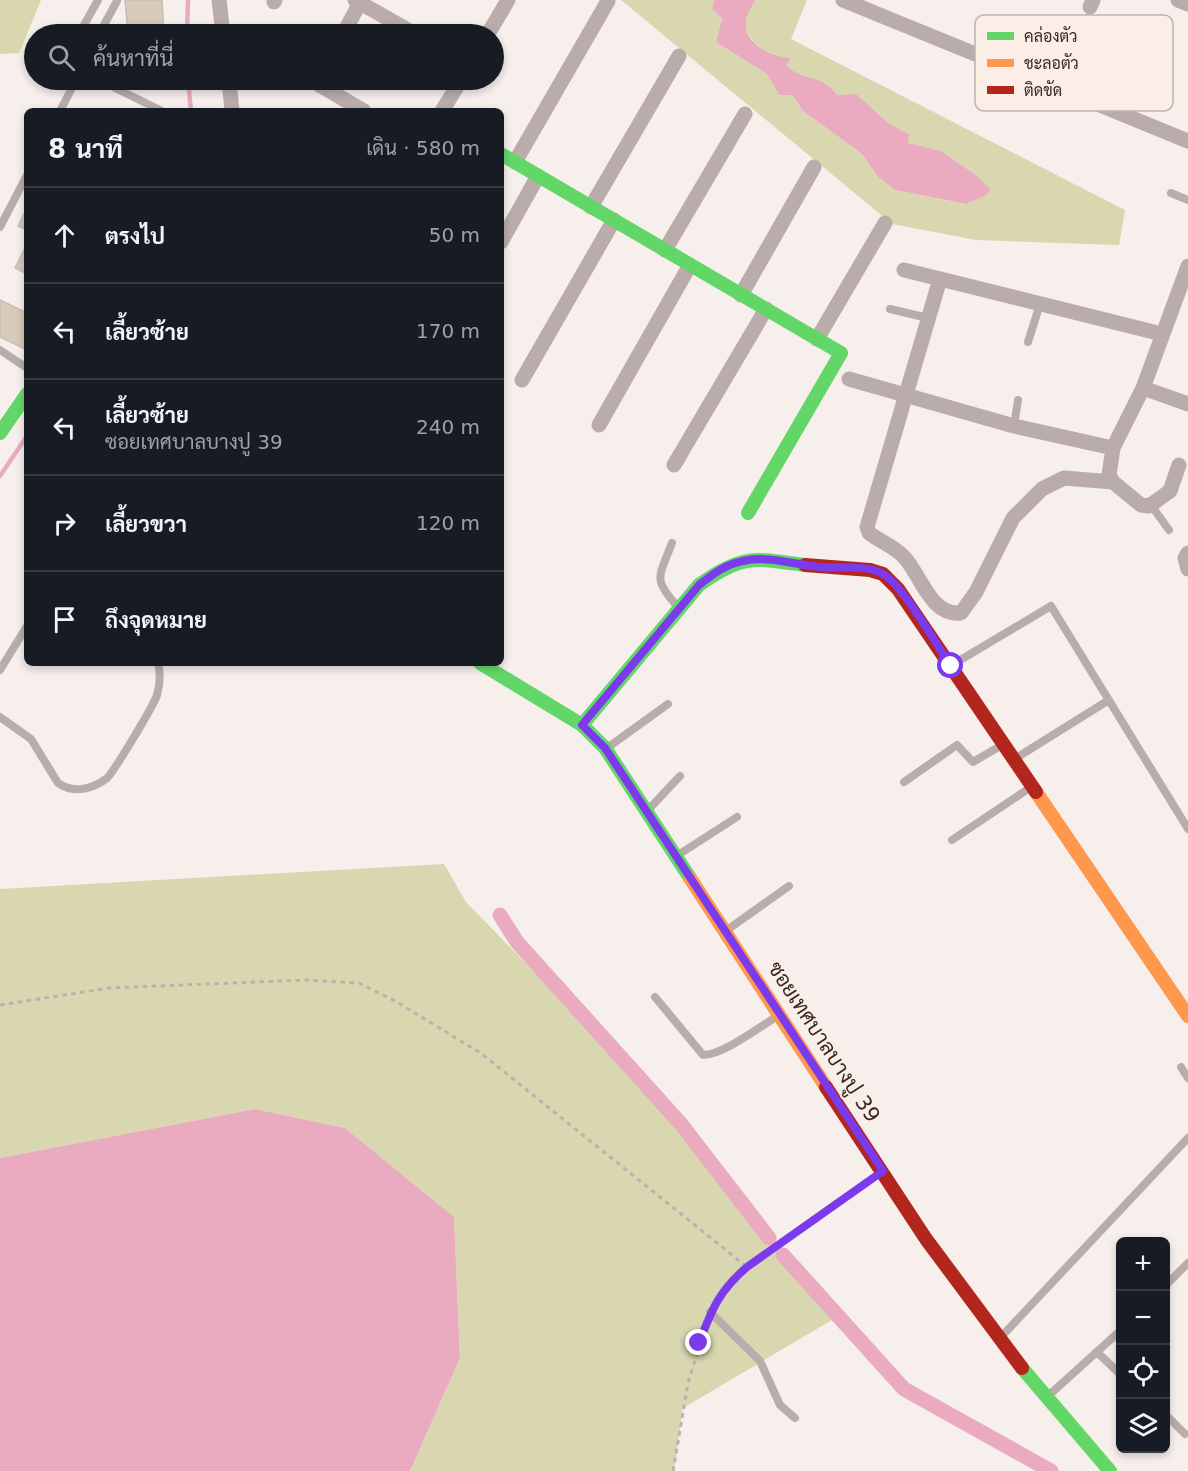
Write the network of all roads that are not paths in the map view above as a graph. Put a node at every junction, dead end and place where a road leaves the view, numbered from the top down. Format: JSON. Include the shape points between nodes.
{"nodes":[{"id":1,"x":98,"y":0,"type":"edge"},
{"id":2,"x":219,"y":0,"type":"edge"},
{"id":3,"x":508,"y":0,"type":"edge"},
{"id":4,"x":843,"y":0,"type":"edge"},
{"id":5,"x":1178,"y":0,"type":"edge"},
{"id":6,"x":117,"y":1,"type":"edge"},
{"id":7,"x":358,"y":1,"type":"edge"},
{"id":8,"x":609,"y":1,"type":"edge"},
{"id":9,"x":1188,"y":4,"type":"edge"},
{"id":10,"x":85,"y":24,"type":"edge"},
{"id":11,"x":104,"y":24,"type":"edge"},
{"id":12,"x":222,"y":24,"type":"edge"},
{"id":13,"x":348,"y":24,"type":"edge"},
{"id":14,"x":398,"y":24,"type":"edge"},
{"id":15,"x":494,"y":24,"type":"edge"},
{"id":16,"x":975,"y":54,"type":"edge"},
{"id":17,"x":679,"y":56,"type":"dead end"},
{"id":18,"x":71,"y":90,"type":"edge"},
{"id":19,"x":119,"y":90,"type":"edge"},
{"id":20,"x":230,"y":90,"type":"edge"},
{"id":21,"x":330,"y":90,"type":"edge"},
{"id":22,"x":455,"y":90,"type":"edge"},
{"id":23,"x":62,"y":108,"type":"edge"},
{"id":24,"x":156,"y":108,"type":"edge"},
{"id":25,"x":232,"y":108,"type":"edge"},
{"id":26,"x":359,"y":108,"type":"edge"},
{"id":27,"x":444,"y":108,"type":"edge"},
{"id":28,"x":1115,"y":111,"type":"edge"},
{"id":29,"x":744,"y":114,"type":"dead end"},
{"id":30,"x":1188,"y":141,"type":"edge"},
{"id":31,"x":504,"y":156,"type":"edge"},
{"id":32,"x":515,"y":162,"type":"junction"},
{"id":33,"x":814,"y":167,"type":"dead end"},
{"id":34,"x":538,"y":176,"type":"junction"},
{"id":35,"x":24,"y":181,"type":"edge"},
{"id":36,"x":1171,"y":193,"type":"dead end"},
{"id":37,"x":1188,"y":200,"type":"edge"},
{"id":38,"x":591,"y":207,"type":"junction"},
{"id":39,"x":614,"y":220,"type":"junction"},
{"id":40,"x":885,"y":223,"type":"dead end"},
{"id":41,"x":0,"y":227,"type":"edge"},
{"id":42,"x":504,"y":237,"type":"edge"},
{"id":43,"x":665,"y":250,"type":"junction"},
{"id":44,"x":690,"y":265,"type":"junction"},
{"id":45,"x":904,"y":270,"type":"dead end"},
{"id":46,"x":1187,"y":272,"type":"edge"},
{"id":47,"x":940,"y":279,"type":"junction"},
{"id":48,"x":741,"y":295,"type":"junction"},
{"id":49,"x":1040,"y":304,"type":"junction"},
{"id":50,"x":766,"y":309,"type":"junction"},
{"id":51,"x":890,"y":309,"type":"dead end"},
{"id":52,"x":928,"y":318,"type":"junction"},
{"id":53,"x":1161,"y":334,"type":"junction"},
{"id":54,"x":817,"y":339,"type":"junction"},
{"id":55,"x":1028,"y":342,"type":"dead end"},
{"id":56,"x":0,"y":350,"type":"edge"},
{"id":57,"x":24,"y":366,"type":"edge"},
{"id":58,"x":849,"y":379,"type":"dead end"},
{"id":59,"x":522,"y":380,"type":"dead end"},
{"id":60,"x":1143,"y":388,"type":"junction"},
{"id":61,"x":905,"y":393,"type":"junction"},
{"id":62,"x":24,"y":398,"type":"edge"},
{"id":63,"x":1018,"y":400,"type":"dead end"},
{"id":64,"x":1188,"y":404,"type":"edge"},
{"id":65,"x":599,"y":425,"type":"dead end"},
{"id":66,"x":1014,"y":426,"type":"junction"},
{"id":67,"x":0,"y":433,"type":"edge"},
{"id":68,"x":1113,"y":448,"type":"junction"},
{"id":69,"x":674,"y":465,"type":"dead end"},
{"id":70,"x":1179,"y":465,"type":"dead end"},
{"id":71,"x":1113,"y":482,"type":"junction"},
{"id":72,"x":1151,"y":505,"type":"junction"},
{"id":73,"x":748,"y":513,"type":"dead end"},
{"id":74,"x":1169,"y":530,"type":"dead end"},
{"id":75,"x":672,"y":543,"type":"dead end"},
{"id":76,"x":1188,"y":552,"type":"edge"},
{"id":77,"x":1188,"y":570,"type":"edge"},
{"id":78,"x":679,"y":609,"type":"junction"},
{"id":79,"x":24,"y":631,"type":"edge"},
{"id":80,"x":159,"y":666,"type":"edge"},
{"id":81,"x":485,"y":666,"type":"edge"},
{"id":82,"x":951,"y":666,"type":"junction"},
{"id":83,"x":0,"y":670,"type":"edge"},
{"id":84,"x":1109,"y":700,"type":"junction"},
{"id":85,"x":668,"y":704,"type":"dead end"},
{"id":86,"x":0,"y":717,"type":"edge"},
{"id":87,"x":582,"y":725,"type":"junction"},
{"id":88,"x":1004,"y":744,"type":"junction"},
{"id":89,"x":605,"y":748,"type":"junction"},
{"id":90,"x":1014,"y":759,"type":"junction"},
{"id":91,"x":680,"y":776,"type":"dead end"},
{"id":92,"x":904,"y":782,"type":"dead end"},
{"id":93,"x":1032,"y":786,"type":"junction"},
{"id":94,"x":647,"y":811,"type":"junction"},
{"id":95,"x":737,"y":817,"type":"dead end"},
{"id":96,"x":1188,"y":829,"type":"edge"},
{"id":97,"x":952,"y":840,"type":"dead end"},
{"id":98,"x":676,"y":855,"type":"junction"},
{"id":99,"x":789,"y":886,"type":"dead end"},
{"id":100,"x":726,"y":931,"type":"junction"},
{"id":101,"x":655,"y":997,"type":"dead end"},
{"id":102,"x":780,"y":1014,"type":"junction"},
{"id":103,"x":1188,"y":1016,"type":"edge"},
{"id":104,"x":1182,"y":1067,"type":"dead end"},
{"id":105,"x":1188,"y":1078,"type":"edge"},
{"id":106,"x":1188,"y":1138,"type":"edge"},
{"id":107,"x":1188,"y":1263,"type":"edge"},
{"id":108,"x":1170,"y":1281,"type":"edge"},
{"id":109,"x":710,"y":1312,"type":"road end"},
{"id":110,"x":1116,"y":1335,"type":"edge"},
{"id":111,"x":998,"y":1340,"type":"junction"},
{"id":112,"x":1098,"y":1353,"type":"junction"},
{"id":113,"x":1116,"y":1370,"type":"edge"},
{"id":114,"x":1047,"y":1397,"type":"junction"},
{"id":115,"x":795,"y":1418,"type":"dead end"},
{"id":116,"x":1170,"y":1419,"type":"edge"},
{"id":117,"x":1185,"y":1434,"type":"dead end"},
{"id":118,"x":1110,"y":1471,"type":"edge"}],
"edges":[{"from":1,"to":10,"type":"lane"},
{"from":2,"to":12,"type":"street"},
{"from":3,"to":15,"type":"street"},
{"from":4,"to":16,"type":"street"},
{"from":5,"to":9,"type":"street"},
{"from":6,"to":11,"type":"lane"},
{"from":7,"to":13,"type":"street"},
{"from":7,"to":14,"type":"street"},
{"from":8,"to":32,"type":"street"},
{"from":17,"to":38,"type":"street"},
{"from":18,"to":23,"type":"lane"},
{"from":19,"to":24,"type":"lane"},
{"from":20,"to":25,"type":"street"},
{"from":21,"to":26,"type":"street"},
{"from":22,"to":27,"type":"street"},
{"from":28,"to":30,"type":"street"},
{"from":29,"to":43,"type":"street"},
{"from":31,"to":32,"type":"street"},
{"from":32,"to":34,"type":"street"},
{"from":33,"to":48,"type":"street"},
{"from":34,"to":38,"type":"street"},
{"from":34,"to":42,"type":"street"},
{"from":35,"to":41,"type":"lane"},
{"from":36,"to":37,"type":"lane"},
{"from":38,"to":39,"type":"street"},
{"from":39,"to":43,"type":"street"},
{"from":39,"to":59,"type":"street"},
{"from":40,"to":54,"type":"street"},
{"from":43,"to":44,"type":"street"},
{"from":44,"to":48,"type":"street"},
{"from":44,"to":65,"type":"street"},
{"from":45,"to":47,"type":"street"},
{"from":46,"to":53,"type":"street"},
{"from":47,"to":49,"type":"street"},
{"from":47,"to":52,"type":"street"},
{"from":48,"to":50,"type":"street"},
{"from":49,"to":53,"type":"street"},
{"from":49,"to":55,"type":"lane"},
{"from":50,"to":54,"type":"street"},
{"from":50,"to":69,"type":"street"},
{"from":51,"to":52,"type":"lane"},
{"from":52,"to":61,"type":"street"},
{"from":53,"to":60,"type":"street"},
{"from":54,"to":73,"type":"street","via":[[841,353]]},
{"from":56,"to":57,"type":"lane"},
{"from":58,"to":61,"type":"street"},
{"from":60,"to":64,"type":"street"},
{"from":60,"to":68,"type":"street"},
{"from":61,"to":66,"type":"street"},
{"from":61,"to":71,"type":"street","via":[[867,531],[906,559],[923,589],[949,612],[966,610],[1014,518],[1042,489],[1064,478]]},
{"from":62,"to":67,"type":"street"},
{"from":63,"to":66,"type":"lane"},
{"from":66,"to":68,"type":"street"},
{"from":68,"to":71,"type":"street","via":[[1109,475]]},
{"from":70,"to":72,"type":"street","via":[[1170,491]]},
{"from":71,"to":72,"type":"street","via":[[1141,506]]},
{"from":72,"to":74,"type":"lane"},
{"from":75,"to":78,"type":"lane","via":[[660,583]]},
{"from":76,"to":77,"type":"street"},
{"from":78,"to":82,"type":"street","via":[[699,585],[722,568],[743,560],[870,570],[891,581]]},
{"from":78,"to":87,"type":"street"},
{"from":79,"to":83,"type":"lane"},
{"from":80,"to":86,"type":"lane","via":[[156,697],[107,778],[80,790],[58,783],[31,740]]},
{"from":81,"to":87,"type":"street","name":"ซอยเทศบาลบางปู 39"},
{"from":82,"to":84,"type":"lane","via":[[1051,606]]},
{"from":82,"to":88,"type":"street"},
{"from":84,"to":90,"type":"lane"},
{"from":84,"to":96,"type":"lane"},
{"from":85,"to":89,"type":"lane"},
{"from":87,"to":89,"type":"street","name":"ซอยเทศบาลบางปู 39"},
{"from":88,"to":90,"type":"street"},
{"from":88,"to":92,"type":"lane","via":[[973,762],[957,745]]},
{"from":89,"to":94,"type":"street","name":"ซอยเทศบาลบางปู 39"},
{"from":90,"to":93,"type":"street"},
{"from":91,"to":94,"type":"lane"},
{"from":93,"to":97,"type":"lane"},
{"from":93,"to":103,"type":"street"},
{"from":94,"to":98,"type":"street","name":"ซอยเทศบาลบางปู 39"},
{"from":95,"to":98,"type":"lane"},
{"from":98,"to":100,"type":"street","name":"ซอยเทศบาลบางปู 39"},
{"from":99,"to":100,"type":"lane"},
{"from":100,"to":102,"type":"street","name":"ซอยเทศบาลบางปู 39"},
{"from":101,"to":102,"type":"lane","via":[[703,1055],[722,1049]]},
{"from":102,"to":111,"type":"street","name":"ซอยเทศบาลบางปู 39","via":[[926,1239]]},
{"from":104,"to":105,"type":"lane"},
{"from":106,"to":111,"type":"lane"},
{"from":107,"to":108,"type":"lane"},
{"from":109,"to":115,"type":"lane","via":[[760,1361],[780,1405]]},
{"from":110,"to":112,"type":"lane"},
{"from":111,"to":114,"type":"street","name":"ซอยเทศบาลบางปู 39"},
{"from":112,"to":113,"type":"lane"},
{"from":112,"to":114,"type":"lane"},
{"from":114,"to":118,"type":"street","name":"ซอยเทศบาลบางปู 39"},
{"from":116,"to":117,"type":"lane"}]}
